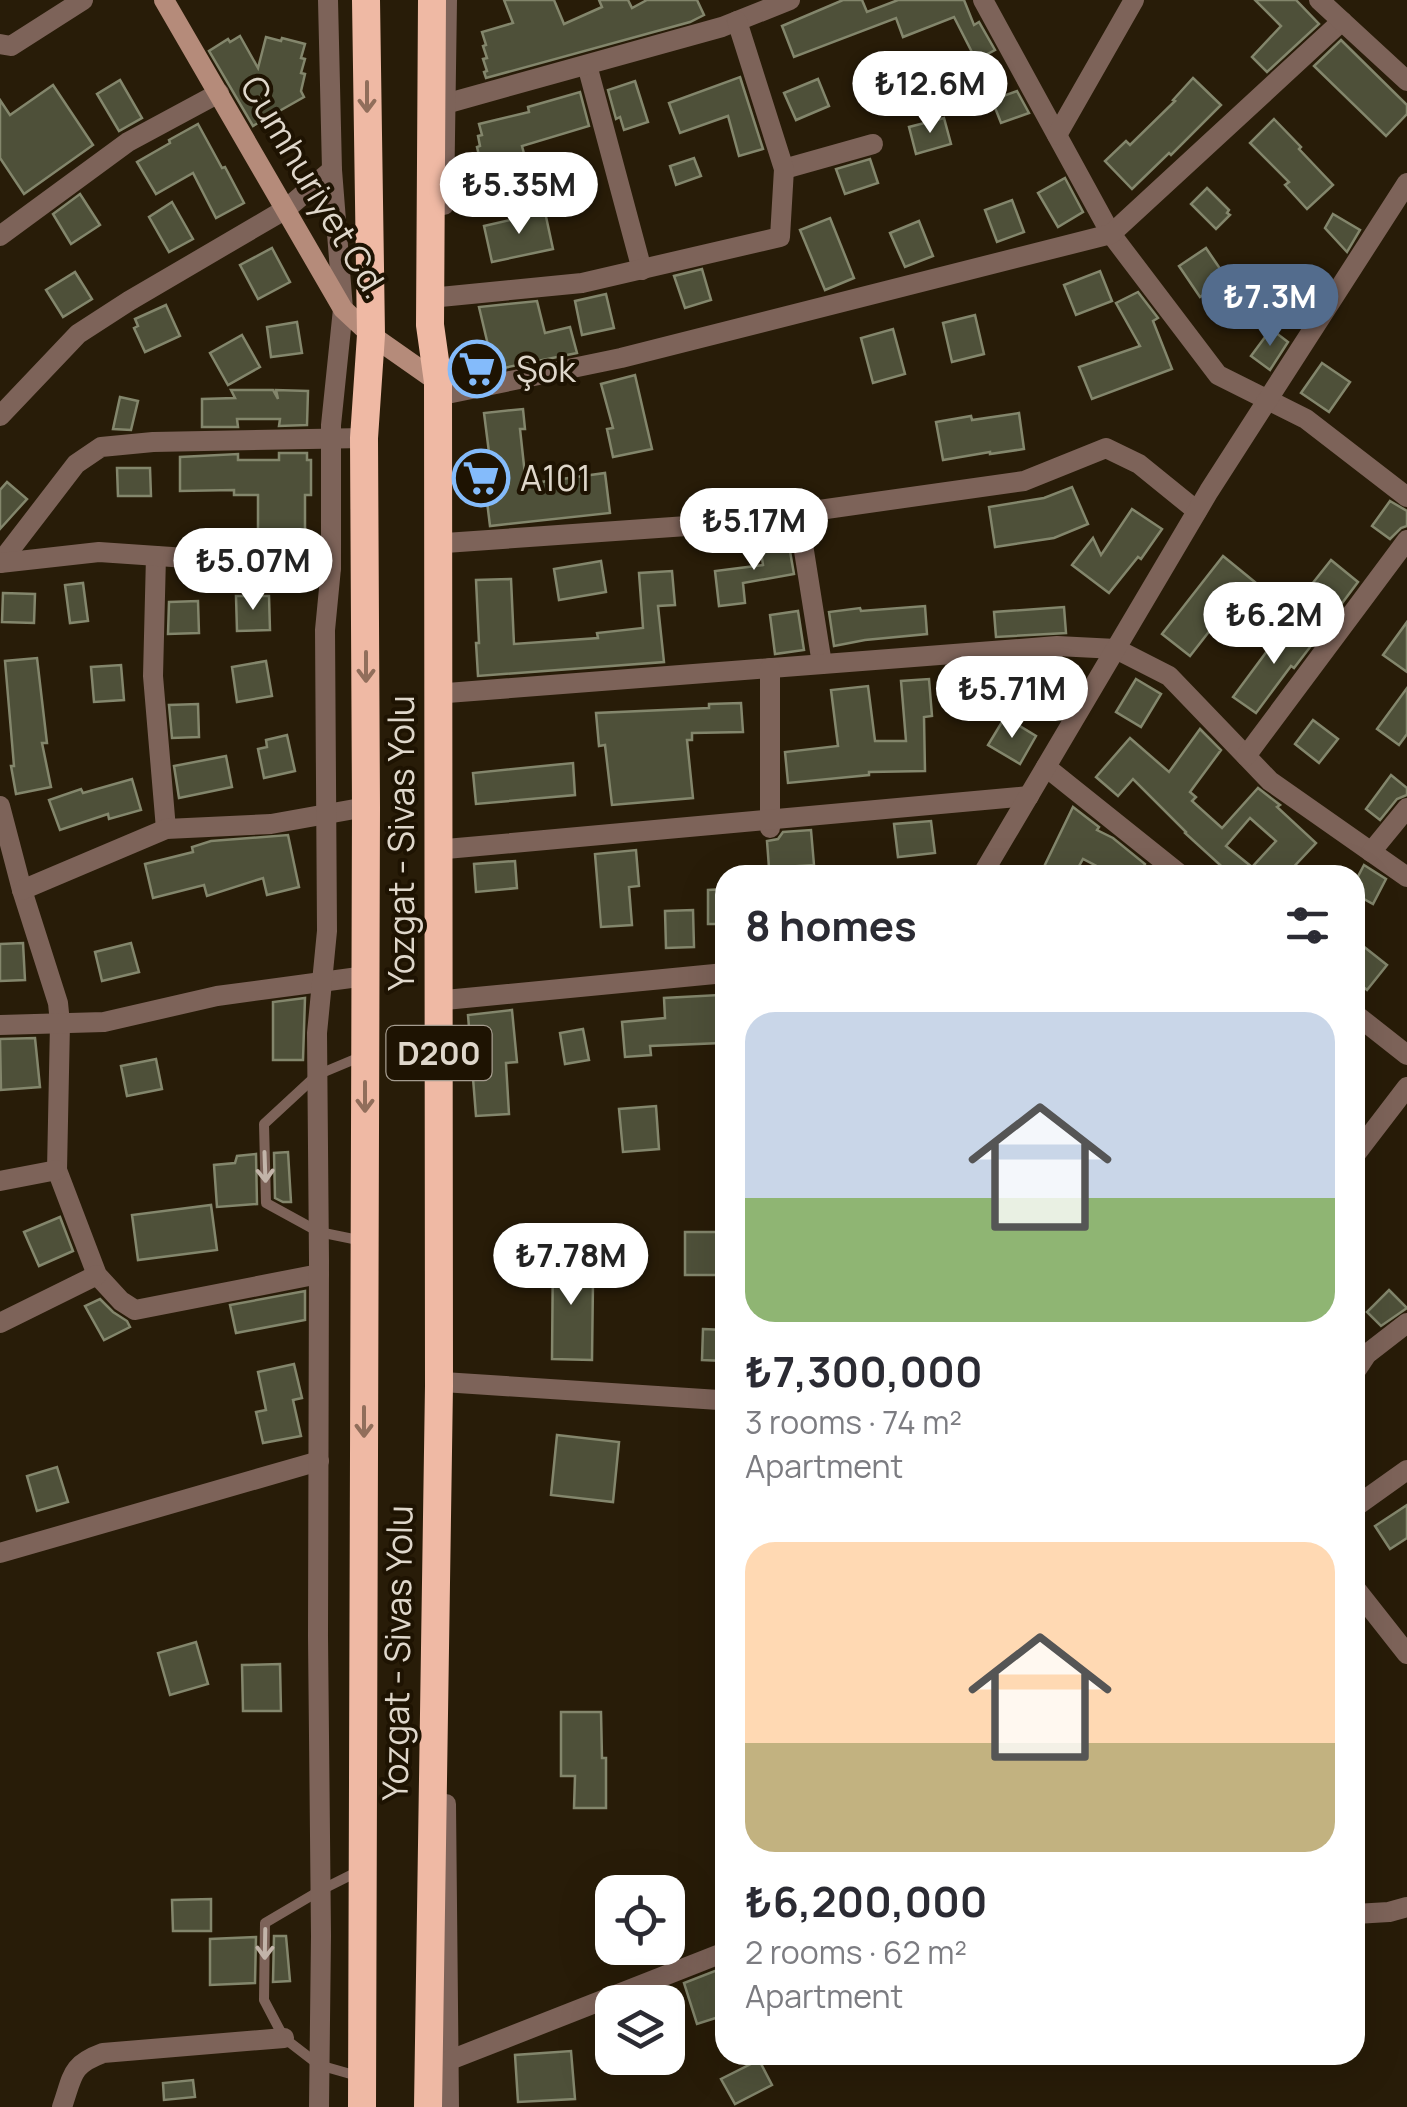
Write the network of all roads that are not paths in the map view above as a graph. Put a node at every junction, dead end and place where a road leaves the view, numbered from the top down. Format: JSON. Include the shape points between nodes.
{"nodes":[{"id":1,"x":84,"y":0,"type":"edge"},
{"id":2,"x":164,"y":0,"type":"edge"},
{"id":3,"x":328,"y":0,"type":"edge"},
{"id":4,"x":366,"y":0,"type":"edge"},
{"id":5,"x":432,"y":0,"type":"edge"},
{"id":6,"x":446,"y":0,"type":"edge"},
{"id":7,"x":790,"y":0,"type":"edge"},
{"id":8,"x":984,"y":0,"type":"edge"},
{"id":9,"x":1134,"y":0,"type":"edge"},
{"id":10,"x":1319,"y":0,"type":"edge"},
{"id":11,"x":736,"y":21,"type":"junction"},
{"id":12,"x":1342,"y":21,"type":"junction"},
{"id":13,"x":0,"y":44,"type":"edge"},
{"id":14,"x":586,"y":65,"type":"junction"},
{"id":15,"x":1407,"y":81,"type":"edge"},
{"id":16,"x":219,"y":93,"type":"junction"},
{"id":17,"x":445,"y":104,"type":"junction"},
{"id":18,"x":1057,"y":135,"type":"junction"},
{"id":19,"x":873,"y":144,"type":"dead end"},
{"id":20,"x":332,"y":170,"type":"junction"},
{"id":21,"x":784,"y":170,"type":"junction"},
{"id":22,"x":1407,"y":183,"type":"edge"},
{"id":23,"x":286,"y":209,"type":"junction"},
{"id":24,"x":1111,"y":234,"type":"junction"},
{"id":25,"x":0,"y":236,"type":"edge"},
{"id":26,"x":642,"y":270,"type":"junction"},
{"id":27,"x":437,"y":297,"type":"junction"},
{"id":28,"x":344,"y":309,"type":"junction"},
{"id":29,"x":370,"y":335,"type":"junction"},
{"id":30,"x":440,"y":388,"type":"junction"},
{"id":31,"x":1266,"y":401,"type":"junction"},
{"id":32,"x":0,"y":416,"type":"edge"},
{"id":33,"x":364,"y":438,"type":"junction"},
{"id":34,"x":330,"y":439,"type":"junction"},
{"id":35,"x":1407,"y":497,"type":"edge"},
{"id":36,"x":1198,"y":511,"type":"junction"},
{"id":37,"x":798,"y":513,"type":"junction"},
{"id":38,"x":1407,"y":540,"type":"edge"},
{"id":39,"x":444,"y":542,"type":"junction"},
{"id":40,"x":156,"y":556,"type":"junction"},
{"id":41,"x":331,"y":568,"type":"junction"},
{"id":42,"x":1116,"y":649,"type":"junction"},
{"id":43,"x":822,"y":664,"type":"junction"},
{"id":44,"x":770,"y":668,"type":"junction"},
{"id":45,"x":447,"y":693,"type":"junction"},
{"id":46,"x":1246,"y":756,"type":"junction"},
{"id":47,"x":1046,"y":767,"type":"junction"},
{"id":48,"x":1029,"y":796,"type":"junction"},
{"id":49,"x":0,"y":806,"type":"edge"},
{"id":50,"x":366,"y":807,"type":"junction"},
{"id":51,"x":1407,"y":808,"type":"edge"},
{"id":52,"x":326,"y":814,"type":"junction"},
{"id":53,"x":770,"y":824,"type":"junction"},
{"id":54,"x":166,"y":829,"type":"junction"},
{"id":55,"x":446,"y":849,"type":"junction"},
{"id":56,"x":1371,"y":852,"type":"junction"},
{"id":57,"x":988,"y":865,"type":"edge"},
{"id":58,"x":1168,"y":865,"type":"edge"},
{"id":59,"x":1407,"y":877,"type":"edge"},
{"id":60,"x":22,"y":890,"type":"junction"},
{"id":61,"x":715,"y":974,"type":"edge"},
{"id":62,"x":366,"y":976,"type":"junction"},
{"id":63,"x":322,"y":981,"type":"junction"},
{"id":64,"x":445,"y":1000,"type":"junction"},
{"id":65,"x":1365,"y":1022,"type":"edge"},
{"id":66,"x":60,"y":1023,"type":"junction"},
{"id":67,"x":0,"y":1025,"type":"edge"},
{"id":68,"x":366,"y":1055,"type":"junction"},
{"id":69,"x":1407,"y":1055,"type":"edge"},
{"id":70,"x":318,"y":1075,"type":"junction"},
{"id":71,"x":1407,"y":1087,"type":"edge"},
{"id":72,"x":1365,"y":1142,"type":"edge"},
{"id":73,"x":57,"y":1170,"type":"junction"},
{"id":74,"x":0,"y":1181,"type":"edge"},
{"id":75,"x":319,"y":1232,"type":"junction"},
{"id":76,"x":365,"y":1241,"type":"junction"},
{"id":77,"x":319,"y":1274,"type":"junction"},
{"id":78,"x":97,"y":1275,"type":"junction"},
{"id":79,"x":0,"y":1323,"type":"edge"},
{"id":80,"x":1407,"y":1323,"type":"edge"},
{"id":81,"x":1365,"y":1343,"type":"edge"},
{"id":82,"x":443,"y":1382,"type":"junction"},
{"id":83,"x":715,"y":1400,"type":"edge"},
{"id":84,"x":319,"y":1460,"type":"junction"},
{"id":85,"x":1407,"y":1470,"type":"edge"},
{"id":86,"x":1365,"y":1499,"type":"edge"},
{"id":87,"x":0,"y":1553,"type":"edge"},
{"id":88,"x":1365,"y":1601,"type":"edge"},
{"id":89,"x":1407,"y":1654,"type":"edge"},
{"id":90,"x":362,"y":1869,"type":"junction"},
{"id":91,"x":321,"y":1890,"type":"junction"},
{"id":92,"x":1407,"y":1907,"type":"edge"},
{"id":93,"x":1365,"y":1913,"type":"edge"},
{"id":94,"x":715,"y":1956,"type":"edge"},
{"id":95,"x":284,"y":2038,"type":"junction"},
{"id":96,"x":450,"y":2060,"type":"junction"},
{"id":97,"x":320,"y":2065,"type":"junction"},
{"id":98,"x":362,"y":2077,"type":"junction"},
{"id":99,"x":62,"y":2107,"type":"edge"},
{"id":100,"x":319,"y":2107,"type":"edge"},
{"id":101,"x":362,"y":2107,"type":"edge"},
{"id":102,"x":428,"y":2107,"type":"edge"},
{"id":103,"x":449,"y":2107,"type":"edge"}],
"edges":[{"from":1,"to":13,"type":"street","via":[[11,46]]},
{"from":2,"to":16,"type":"main road","name":"Cumhuriyet Cd."},
{"from":3,"to":20,"type":"street"},
{"from":4,"to":29,"type":"highway","name":"Yozgat - Sivas Yolu","number":"D200","one_way":true},
{"from":5,"to":27,"type":"highway","name":"Yozgat - Sivas Yolu","number":"D200"},
{"from":6,"to":17,"type":"street"},
{"from":7,"to":11,"type":"street"},
{"from":8,"to":18,"type":"street"},
{"from":9,"to":18,"type":"street"},
{"from":10,"to":12,"type":"street"},
{"from":11,"to":14,"type":"street"},
{"from":11,"to":21,"type":"street"},
{"from":12,"to":15,"type":"street"},
{"from":12,"to":24,"type":"street"},
{"from":14,"to":17,"type":"street"},
{"from":14,"to":26,"type":"street"},
{"from":16,"to":23,"type":"main road","name":"Cumhuriyet Cd."},
{"from":16,"to":25,"type":"street","via":[[128,142]]},
{"from":17,"to":27,"type":"street"},
{"from":18,"to":24,"type":"street"},
{"from":19,"to":21,"type":"street"},
{"from":20,"to":23,"type":"street"},
{"from":20,"to":28,"type":"street"},
{"from":21,"to":26,"type":"street","via":[[780,237]]},
{"from":22,"to":31,"type":"street"},
{"from":23,"to":28,"type":"main road","name":"Cumhuriyet Cd."},
{"from":23,"to":32,"type":"street","via":[[78,334]]},
{"from":24,"to":30,"type":"street","via":[[621,358]]},
{"from":24,"to":31,"type":"street","via":[[1218,375]]},
{"from":26,"to":27,"type":"street","via":[[582,283]]},
{"from":27,"to":30,"type":"highway","name":"Yozgat - Sivas Yolu","number":"D200","via":[[430,325]]},
{"from":28,"to":29,"type":"main road","name":"Cumhuriyet Cd."},
{"from":28,"to":34,"type":"street"},
{"from":29,"to":30,"type":"main road","name":"Cumhuriyet Cd."},
{"from":29,"to":33,"type":"highway","name":"Yozgat - Sivas Yolu","number":"D200"},
{"from":30,"to":39,"type":"street"},
{"from":30,"to":102,"type":"highway","name":"Yozgat - Sivas Yolu","number":"D200","via":[[439,1386]]},
{"from":31,"to":35,"type":"street","via":[[1306,419]]},
{"from":31,"to":36,"type":"street"},
{"from":33,"to":34,"type":"street"},
{"from":33,"to":50,"type":"highway","name":"Yozgat - Sivas Yolu","number":"D200","one_way":true},
{"from":34,"to":40,"type":"street","via":[[100,446],[76,464],[0,564],[99,552]]},
{"from":34,"to":41,"type":"street"},
{"from":36,"to":37,"type":"street","via":[[1139,464],[1106,448],[1024,481]]},
{"from":36,"to":42,"type":"street"},
{"from":37,"to":39,"type":"street"},
{"from":37,"to":43,"type":"street"},
{"from":38,"to":46,"type":"street"},
{"from":39,"to":45,"type":"street"},
{"from":40,"to":41,"type":"street"},
{"from":40,"to":54,"type":"street","via":[[153,676]]},
{"from":41,"to":52,"type":"street"},
{"from":42,"to":43,"type":"street","via":[[1057,646]]},
{"from":42,"to":46,"type":"street","via":[[1168,676]]},
{"from":42,"to":47,"type":"street"},
{"from":43,"to":44,"type":"street"},
{"from":44,"to":45,"type":"street"},
{"from":44,"to":53,"type":"street"},
{"from":45,"to":55,"type":"street"},
{"from":46,"to":56,"type":"street","via":[[1270,782]]},
{"from":47,"to":48,"type":"street"},
{"from":47,"to":58,"type":"street"},
{"from":48,"to":53,"type":"street"},
{"from":48,"to":57,"type":"street"},
{"from":49,"to":60,"type":"street"},
{"from":50,"to":52,"type":"street"},
{"from":50,"to":62,"type":"highway","name":"Yozgat - Sivas Yolu","number":"D200"},
{"from":51,"to":56,"type":"street"},
{"from":52,"to":54,"type":"street"},
{"from":52,"to":63,"type":"street"},
{"from":53,"to":55,"type":"street"},
{"from":54,"to":60,"type":"street"},
{"from":55,"to":64,"type":"street"},
{"from":56,"to":59,"type":"street"},
{"from":60,"to":66,"type":"street"},
{"from":61,"to":64,"type":"street"},
{"from":62,"to":63,"type":"street"},
{"from":62,"to":68,"type":"highway","name":"Yozgat - Sivas Yolu","number":"D200"},
{"from":63,"to":66,"type":"street","via":[[104,1022]]},
{"from":63,"to":70,"type":"street"},
{"from":64,"to":82,"type":"street"},
{"from":65,"to":69,"type":"street"},
{"from":66,"to":67,"type":"street"},
{"from":66,"to":73,"type":"street"},
{"from":68,"to":70,"type":"lane"},
{"from":68,"to":76,"type":"highway","name":"Yozgat - Sivas Yolu","number":"D200","one_way":true},
{"from":70,"to":75,"type":"street"},
{"from":70,"to":75,"type":"lane","one_way":true,"via":[[264,1124],[266,1202]]},
{"from":71,"to":72,"type":"street"},
{"from":73,"to":74,"type":"street"},
{"from":73,"to":78,"type":"street"},
{"from":75,"to":76,"type":"lane"},
{"from":75,"to":77,"type":"street"},
{"from":76,"to":90,"type":"highway","name":"Yozgat - Sivas Yolu","number":"D200","one_way":true},
{"from":77,"to":78,"type":"street","via":[[135,1310]]},
{"from":77,"to":84,"type":"street"},
{"from":78,"to":79,"type":"street"},
{"from":80,"to":81,"type":"street"},
{"from":82,"to":83,"type":"street"},
{"from":82,"to":96,"type":"street"},
{"from":84,"to":87,"type":"street"},
{"from":84,"to":91,"type":"street"},
{"from":85,"to":86,"type":"street"},
{"from":88,"to":89,"type":"street"},
{"from":90,"to":91,"type":"lane"},
{"from":90,"to":98,"type":"highway","name":"Yozgat - Sivas Yolu","number":"D200"},
{"from":91,"to":95,"type":"lane","one_way":true,"via":[[265,1922],[264,2000]]},
{"from":91,"to":97,"type":"street"},
{"from":92,"to":93,"type":"street"},
{"from":94,"to":96,"type":"street"},
{"from":95,"to":97,"type":"lane"},
{"from":95,"to":99,"type":"street","via":[[102,2053],[82,2061]]},
{"from":96,"to":103,"type":"street"},
{"from":97,"to":98,"type":"lane"},
{"from":97,"to":100,"type":"street"},
{"from":98,"to":101,"type":"highway","name":"Yozgat - Sivas Yolu","number":"D200"}]}
